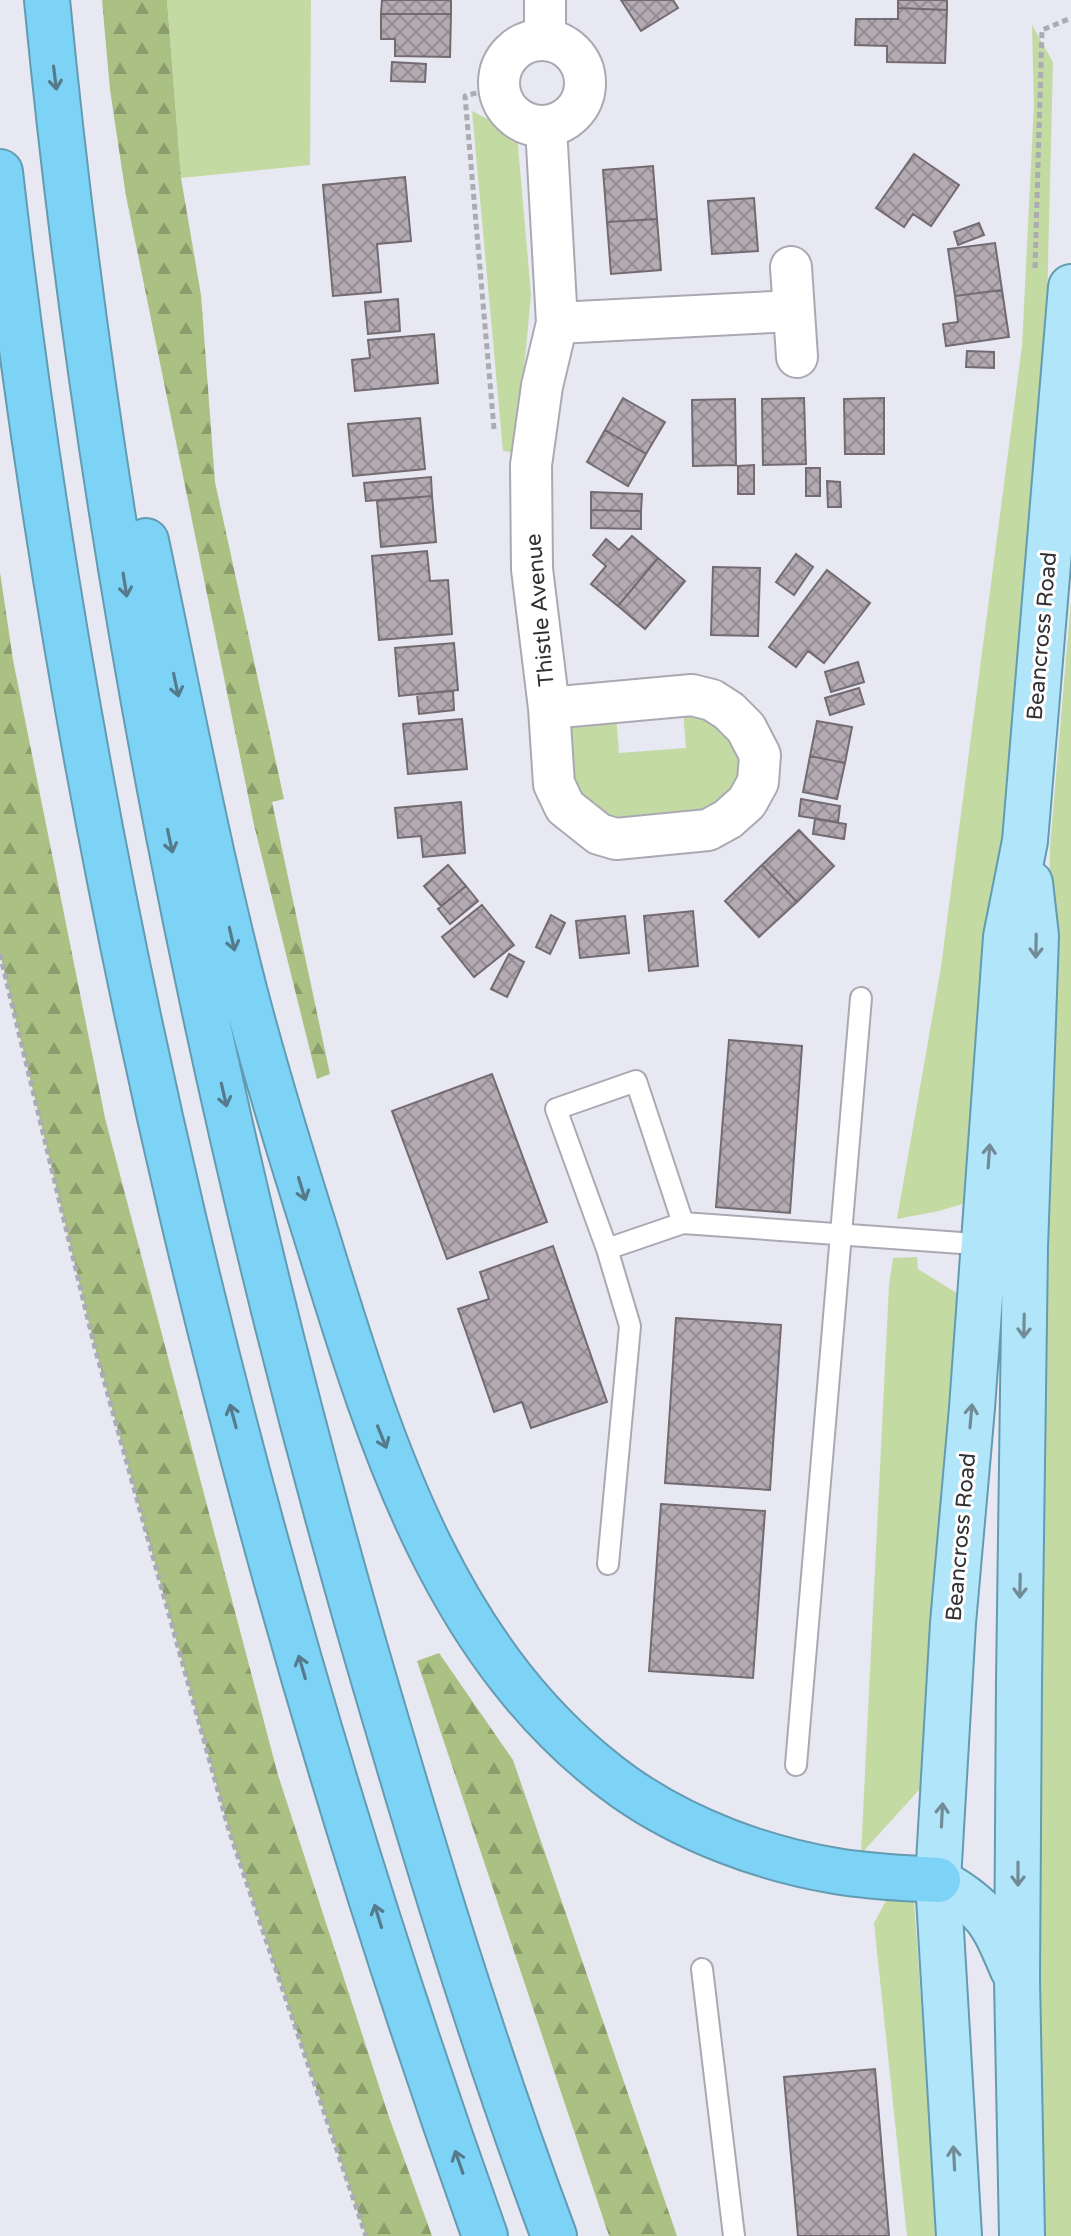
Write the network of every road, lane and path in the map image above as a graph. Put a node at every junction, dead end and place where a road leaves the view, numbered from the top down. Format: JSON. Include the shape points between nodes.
{"nodes":[{"id":1,"x":47,"y":0,"type":"edge"},
{"id":2,"x":545,"y":0,"type":"edge"},
{"id":3,"x":545,"y":40,"type":"junction"},
{"id":4,"x":498,"y":87,"type":"junction"},
{"id":5,"x":546,"y":127,"type":"junction"},
{"id":6,"x":63,"y":143,"type":"junction"},
{"id":7,"x":0,"y":172,"type":"edge"},
{"id":8,"x":791,"y":267,"type":"dead end"},
{"id":9,"x":1071,"y":287,"type":"edge"},
{"id":10,"x":793,"y":311,"type":"junction"},
{"id":11,"x":557,"y":323,"type":"junction"},
{"id":12,"x":797,"y":357,"type":"dead end"},
{"id":13,"x":531,"y":465,"type":"junction"},
{"id":14,"x":549,"y":708,"type":"junction"},
{"id":15,"x":1025,"y":841,"type":"junction"},
{"id":16,"x":0,"y":954,"type":"edge"},
{"id":17,"x":861,"y":998,"type":"dead end"},
{"id":18,"x":683,"y":1223,"type":"junction"},
{"id":19,"x":840,"y":1236,"type":"junction"},
{"id":20,"x":982,"y":1244,"type":"junction"},
{"id":21,"x":1025,"y":1248,"type":"junction"},
{"id":22,"x":607,"y":1249,"type":"junction"},
{"id":23,"x":608,"y":1564,"type":"dead end"},
{"id":24,"x":796,"y":1765,"type":"dead end"},
{"id":25,"x":938,"y":1880,"type":"junction"},
{"id":26,"x":702,"y":1969,"type":"dead end"},
{"id":27,"x":1017,"y":1979,"type":"junction"},
{"id":28,"x":366,"y":2236,"type":"edge"},
{"id":29,"x":485,"y":2236,"type":"edge"},
{"id":30,"x":554,"y":2236,"type":"edge"},
{"id":31,"x":734,"y":2236,"type":"edge"},
{"id":32,"x":959,"y":2236,"type":"edge"},
{"id":33,"x":1022,"y":2236,"type":"edge"}],
"edges":[{"from":1,"to":6,"type":"highway","one_way":true},
{"from":2,"to":3,"type":"street"},
{"from":3,"to":4,"type":"street","via":[[526,42],[511,52],[500,69]]},
{"from":3,"to":5,"type":"street","via":[[573,54],[585,83],[574,113]]},
{"from":4,"to":5,"type":"street","via":[[514,117]]},
{"from":4,"to":13,"type":"path","via":[[465,96],[497,459]]},
{"from":5,"to":11,"type":"street","name":"Thistle Avenue"},
{"from":6,"to":25,"type":"highway","one_way":true,"via":[[245,994],[356,1365],[428,1545],[457,1600],[517,1687],[576,1747],[642,1799],[708,1832],[781,1859],[836,1871]]},
{"from":6,"to":30,"type":"highway","one_way":true,"via":[[132,634],[169,837],[257,1239],[389,1735],[461,1967]]},
{"from":29,"to":7,"type":"highway","one_way":true,"via":[[331,1769],[232,1412],[171,1165],[77,693]]},
{"from":8,"to":10,"type":"street"},
{"from":9,"to":15,"type":"main road","name":"Beancross Road"},
{"from":10,"to":11,"type":"street"},
{"from":10,"to":12,"type":"street"},
{"from":11,"to":13,"type":"street","name":"Thistle Avenue"},
{"from":13,"to":14,"type":"street","name":"Thistle Avenue","via":[[532,569]]},
{"from":14,"to":14,"type":"street","name":"Thistle Avenue","via":[[554,784],[565,807],[599,834],[616,839],[708,830],[747,802],[758,782],[760,755],[746,728],[712,700],[692,695]]},
{"from":20,"to":15,"type":"main road","name":"Beancross Road","one_way":true,"via":[[1006,937]]},
{"from":15,"to":21,"type":"main road","name":"Beancross Road","one_way":true,"via":[[1036,936]]},
{"from":16,"to":28,"type":"path","via":[[94,1344],[229,1830]]},
{"from":17,"to":19,"type":"lane"},
{"from":18,"to":19,"type":"lane"},
{"from":18,"to":22,"type":"lane"},
{"from":18,"to":22,"type":"lane","via":[[636,1081],[556,1109]]},
{"from":19,"to":20,"type":"lane"},
{"from":19,"to":24,"type":"lane"},
{"from":20,"to":21,"type":"lane"},
{"from":25,"to":20,"type":"main road","name":"Beancross Road","one_way":true},
{"from":21,"to":27,"type":"main road","name":"Beancross Road","one_way":true},
{"from":22,"to":23,"type":"lane","via":[[630,1326]]},
{"from":25,"to":27,"type":"main road","via":[[983,1912]]},
{"from":32,"to":25,"type":"main road","name":"Beancross Road","one_way":true},
{"from":26,"to":31,"type":"lane"},
{"from":27,"to":33,"type":"main road","name":"Beancross Road"}]}
